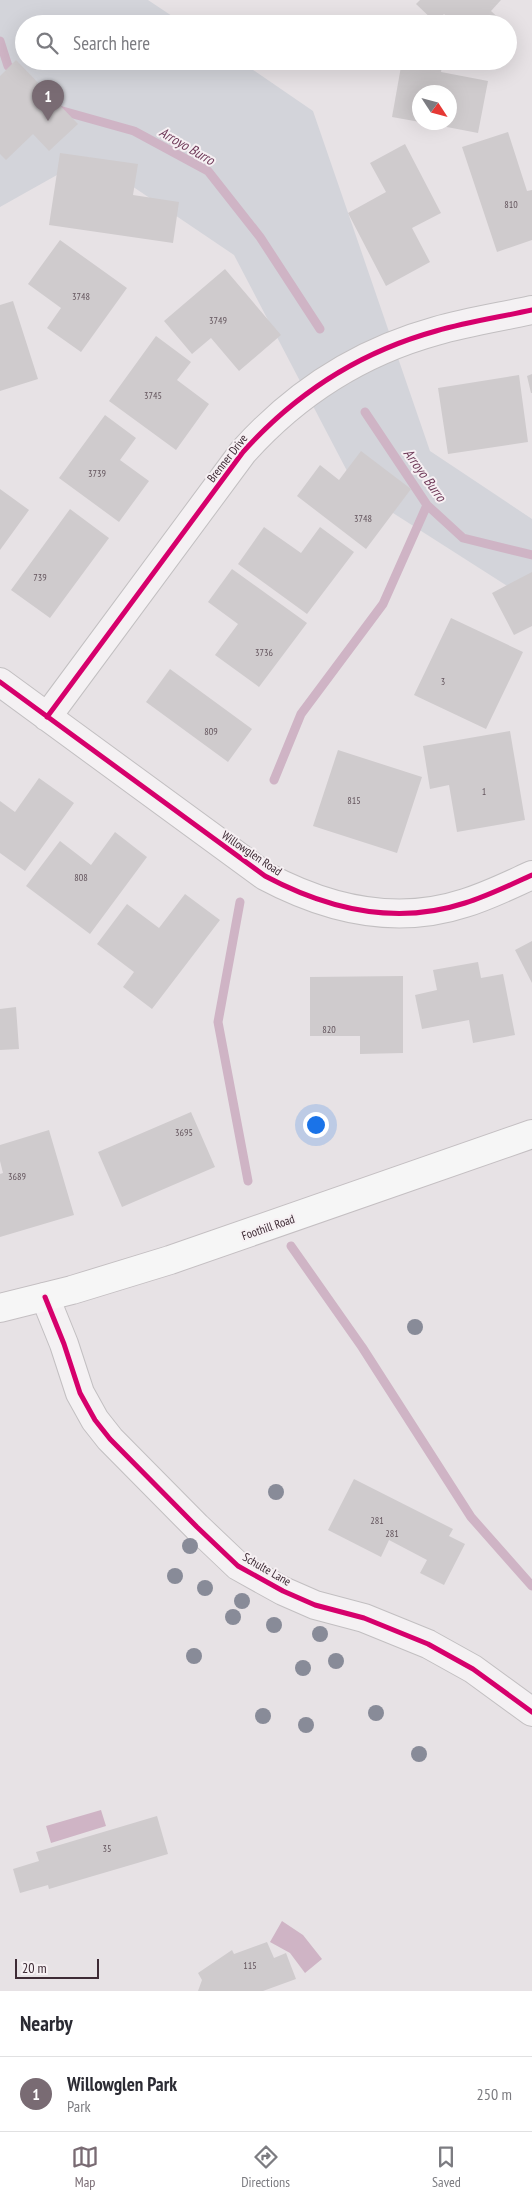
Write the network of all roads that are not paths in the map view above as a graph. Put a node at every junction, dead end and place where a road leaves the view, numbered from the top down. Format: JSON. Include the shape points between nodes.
{"nodes":[{"id":1,"x":532,"y":310,"type":"edge"},
{"id":2,"x":0,"y":682,"type":"edge"},
{"id":3,"x":47,"y":717,"type":"junction"},
{"id":4,"x":532,"y":875,"type":"edge"},
{"id":5,"x":532,"y":1134,"type":"edge"},
{"id":6,"x":46,"y":1297,"type":"junction"},
{"id":7,"x":0,"y":1308,"type":"edge"},
{"id":8,"x":532,"y":1712,"type":"edge"}],
"edges":[{"from":1,"to":3,"type":"street","name":"Brenner Drive","via":[[436,331],[385,348],[349,365],[310,390],[268,425],[243,452]]},
{"from":2,"to":3,"type":"street","name":"Willowglen Road"},
{"from":3,"to":4,"type":"street","name":"Willowglen Road","via":[[265,876],[328,904],[396,914],[430,911],[463,904]]},
{"from":5,"to":6,"type":"main road","name":"Foothill Road","via":[[246,1234]]},
{"from":6,"to":7,"type":"main road","name":"Foothill Road"},
{"from":6,"to":8,"type":"street","name":"Schulte Lane","via":[[80,1393],[95,1420],[110,1440],[238,1566],[315,1605],[364,1618],[428,1644],[473,1669]]}]}
